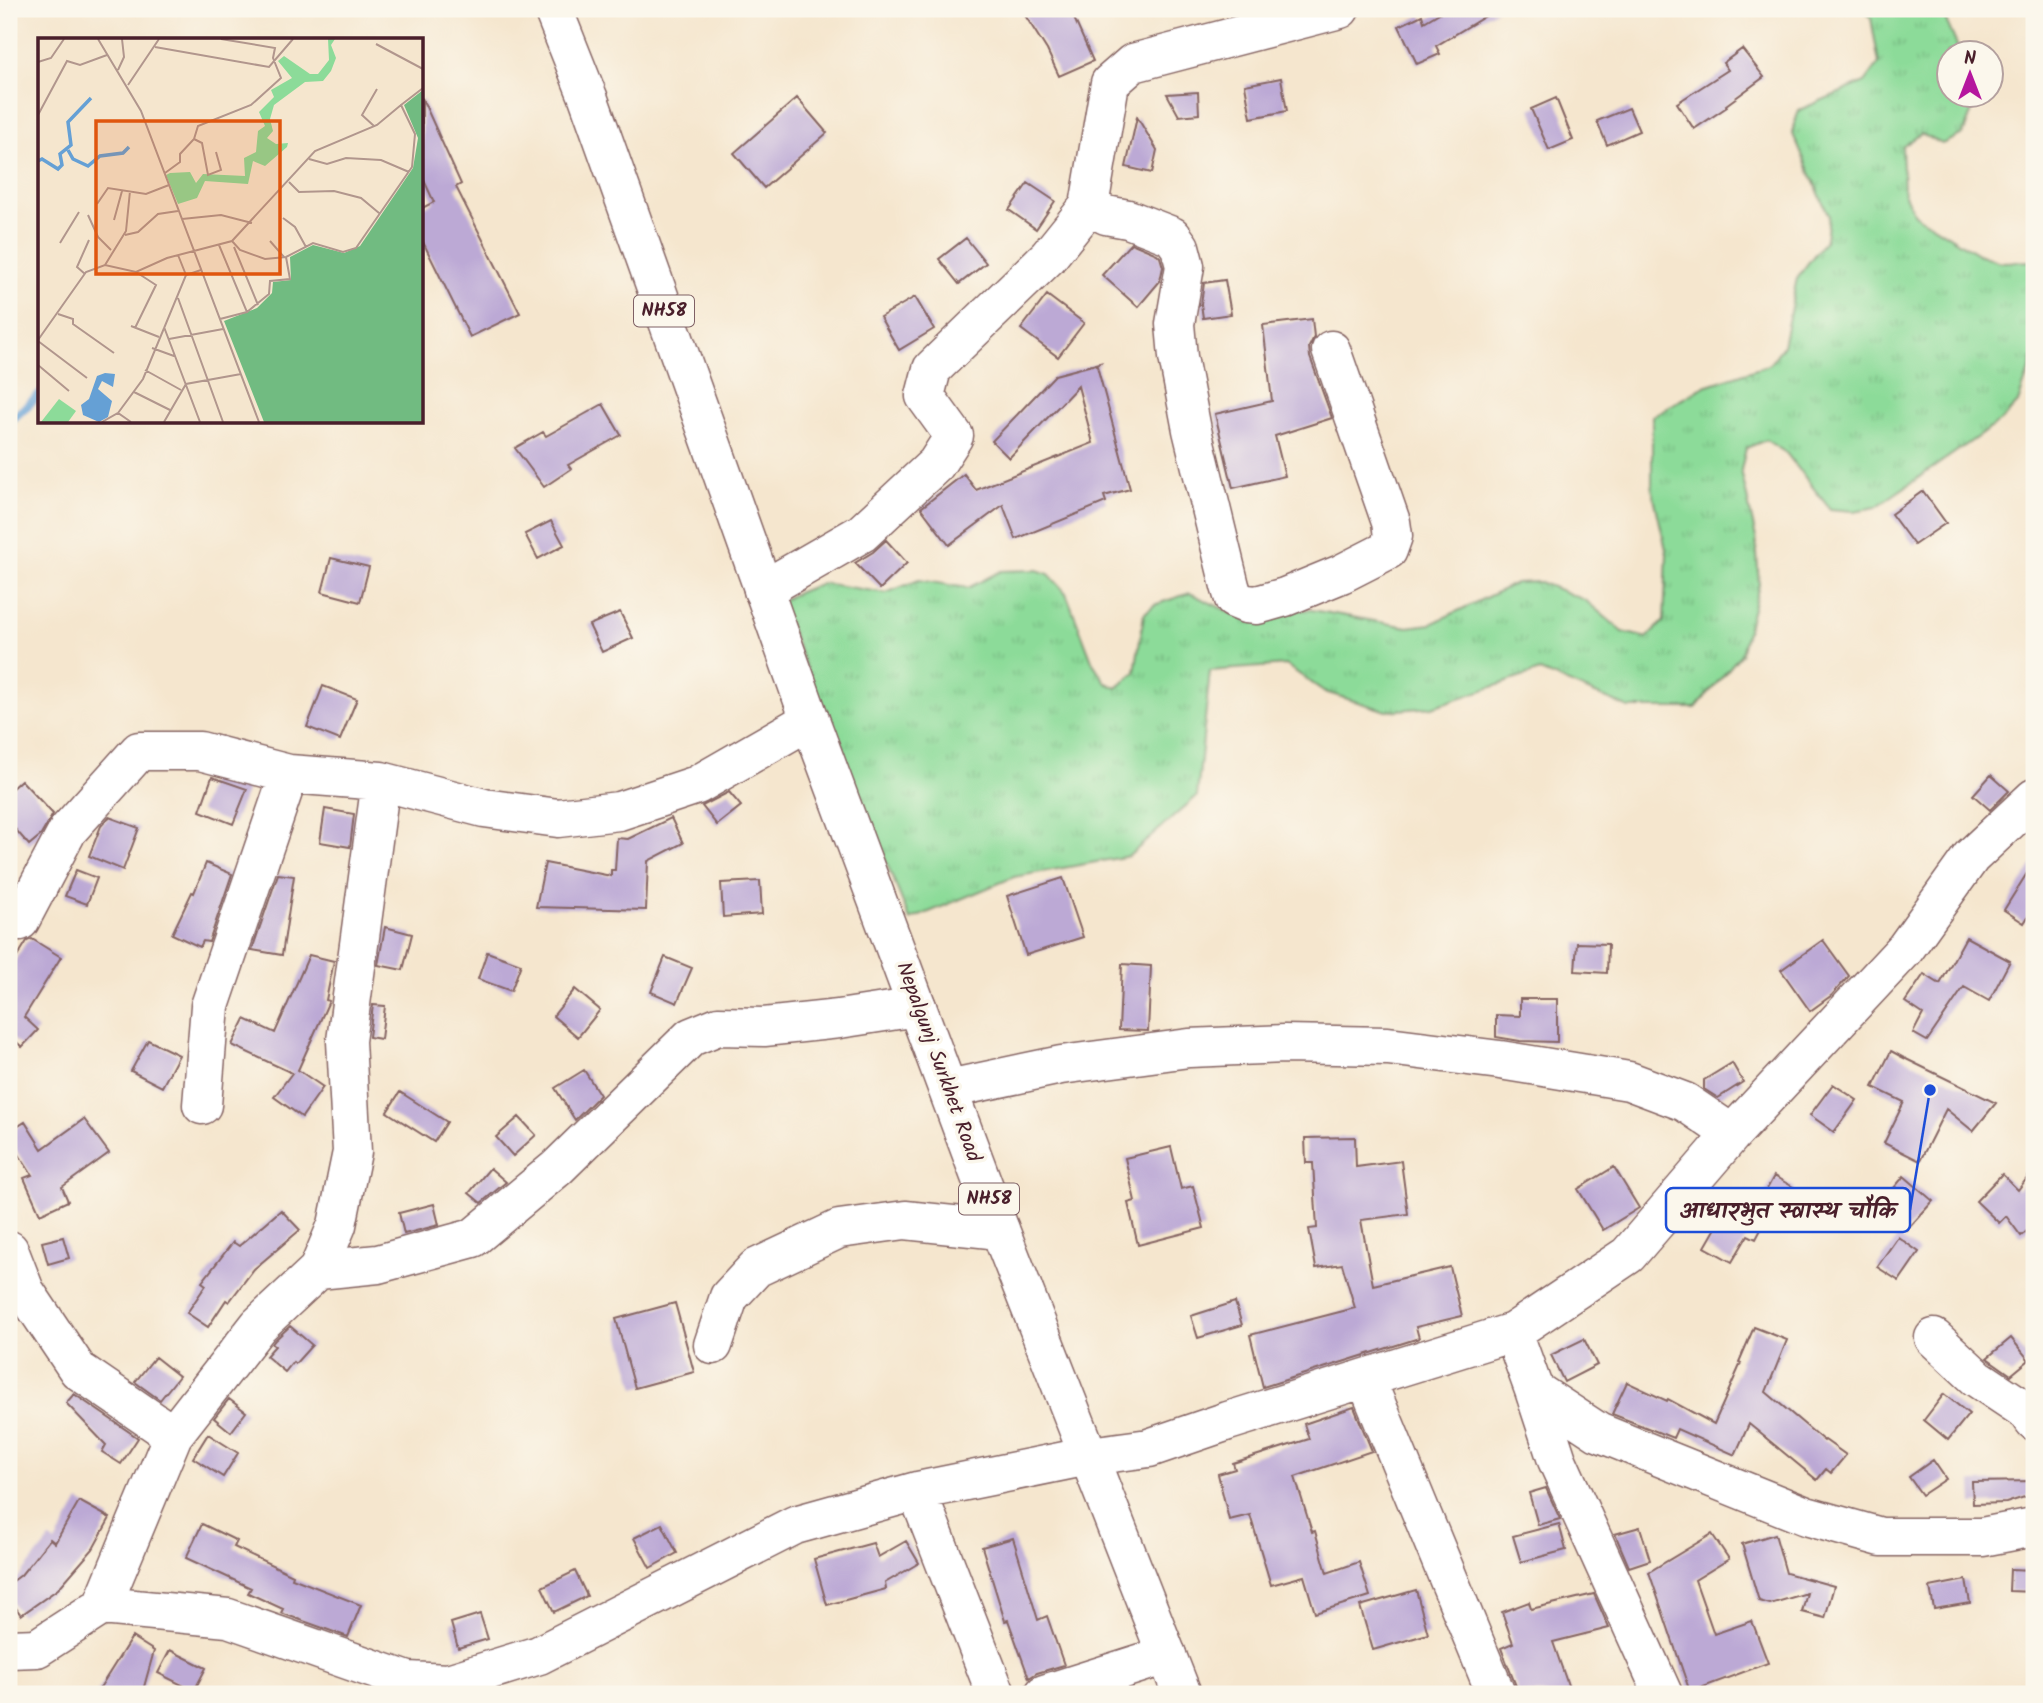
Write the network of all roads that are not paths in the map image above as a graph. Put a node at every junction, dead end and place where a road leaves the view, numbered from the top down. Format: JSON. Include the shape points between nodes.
{"nodes":[{"id":1,"x":553,"y":9,"type":"edge"},
{"id":2,"x":1340,"y":9,"type":"edge"},
{"id":3,"x":1088,"y":206,"type":"junction"},
{"id":4,"x":1331,"y":350,"type":"dead end"},
{"id":5,"x":768,"y":602,"type":"junction"},
{"id":6,"x":806,"y":711,"type":"junction"},
{"id":7,"x":289,"y":774,"type":"junction"},
{"id":8,"x":381,"y":781,"type":"junction"},
{"id":9,"x":2034,"y":798,"type":"edge"},
{"id":10,"x":20,"y":921,"type":"dead end"},
{"id":11,"x":917,"y":1007,"type":"junction"},
{"id":12,"x":948,"y":1089,"type":"junction"},
{"id":13,"x":202,"y":1105,"type":"dead end"},
{"id":14,"x":1732,"y":1134,"type":"junction"},
{"id":15,"x":1000,"y":1230,"type":"junction"},
{"id":16,"x":9,"y":1250,"type":"edge"},
{"id":17,"x":318,"y":1270,"type":"junction"},
{"id":18,"x":1513,"y":1332,"type":"junction"},
{"id":19,"x":1934,"y":1338,"type":"dead end"},
{"id":20,"x":713,"y":1345,"type":"dead end"},
{"id":21,"x":1366,"y":1379,"type":"junction"},
{"id":22,"x":1534,"y":1390,"type":"junction"},
{"id":23,"x":2034,"y":1421,"type":"edge"},
{"id":24,"x":173,"y":1435,"type":"junction"},
{"id":25,"x":1089,"y":1456,"type":"junction"},
{"id":26,"x":917,"y":1491,"type":"junction"},
{"id":27,"x":2034,"y":1527,"type":"edge"},
{"id":28,"x":102,"y":1606,"type":"junction"},
{"id":29,"x":9,"y":1649,"type":"edge"},
{"id":30,"x":1167,"y":1655,"type":"junction"},
{"id":31,"x":453,"y":1689,"type":"edge"},
{"id":32,"x":996,"y":1694,"type":"edge"},
{"id":33,"x":1044,"y":1694,"type":"edge"},
{"id":34,"x":1182,"y":1694,"type":"edge"},
{"id":35,"x":1496,"y":1694,"type":"edge"},
{"id":36,"x":1662,"y":1694,"type":"edge"}],
"edges":[{"from":1,"to":5,"type":"street","number":"NH58"},
{"from":2,"to":3,"type":"street","via":[[1133,63],[1110,83]]},
{"from":3,"to":4,"type":"street","via":[[1172,236],[1180,247],[1185,266],[1175,324],[1185,393],[1230,586],[1234,599],[1246,604],[1285,597],[1341,574],[1388,550],[1393,536]]},
{"from":3,"to":5,"type":"street","via":[[1048,257],[932,369],[925,396],[954,436],[936,464],[862,533]]},
{"from":5,"to":6,"type":"street","number":"NH58"},
{"from":6,"to":8,"type":"street","via":[[697,785],[619,811],[558,818],[484,808]]},
{"from":6,"to":11,"type":"street","name":"Nepalgunj Surkhet Road","number":"NH58"},
{"from":7,"to":8,"type":"street"},
{"from":7,"to":10,"type":"street","via":[[200,751],[139,751],[68,830]]},
{"from":7,"to":13,"type":"street","via":[[210,1006]]},
{"from":8,"to":17,"type":"street","via":[[346,1041],[352,1152],[337,1225]]},
{"from":9,"to":14,"type":"street","via":[[1971,857],[1905,949]]},
{"from":11,"to":12,"type":"street","name":"Nepalgunj Surkhet Road","number":"NH58"},
{"from":11,"to":17,"type":"street","via":[[764,1027],[718,1026],[691,1037],[558,1168],[473,1238],[378,1264]]},
{"from":12,"to":14,"type":"street","via":[[1061,1065],[1189,1048],[1388,1046],[1629,1081],[1685,1102]]},
{"from":12,"to":15,"type":"street","name":"Nepalgunj Surkhet Road","number":"NH58"},
{"from":14,"to":18,"type":"street","via":[[1628,1255]]},
{"from":15,"to":20,"type":"street","via":[[905,1220],[839,1229],[756,1268],[729,1297]]},
{"from":15,"to":25,"type":"street","name":"Nepalgunj Surkhet Road","number":"NH58"},
{"from":16,"to":24,"type":"street","via":[[25,1291],[78,1370]]},
{"from":17,"to":24,"type":"street","via":[[259,1325]]},
{"from":18,"to":21,"type":"street"},
{"from":18,"to":22,"type":"street"},
{"from":19,"to":23,"type":"street"},
{"from":21,"to":25,"type":"street","via":[[1149,1448]]},
{"from":21,"to":35,"type":"street"},
{"from":22,"to":27,"type":"street","via":[[1598,1432],[1806,1516],[1881,1537],[1982,1537]]},
{"from":22,"to":36,"type":"street","via":[[1557,1460]]},
{"from":24,"to":28,"type":"street"},
{"from":25,"to":26,"type":"street"},
{"from":25,"to":30,"type":"street","name":"Nepalgunj Surkhet Road","number":"NH58"},
{"from":26,"to":31,"type":"street","via":[[795,1525],[539,1655]]},
{"from":26,"to":32,"type":"street"},
{"from":28,"to":29,"type":"street","via":[[37,1648]]},
{"from":28,"to":31,"type":"street","via":[[228,1618],[408,1681]]},
{"from":30,"to":33,"type":"street"},
{"from":30,"to":34,"type":"street","name":"Nepalgunj Surkhet Road","number":"NH58"}]}
